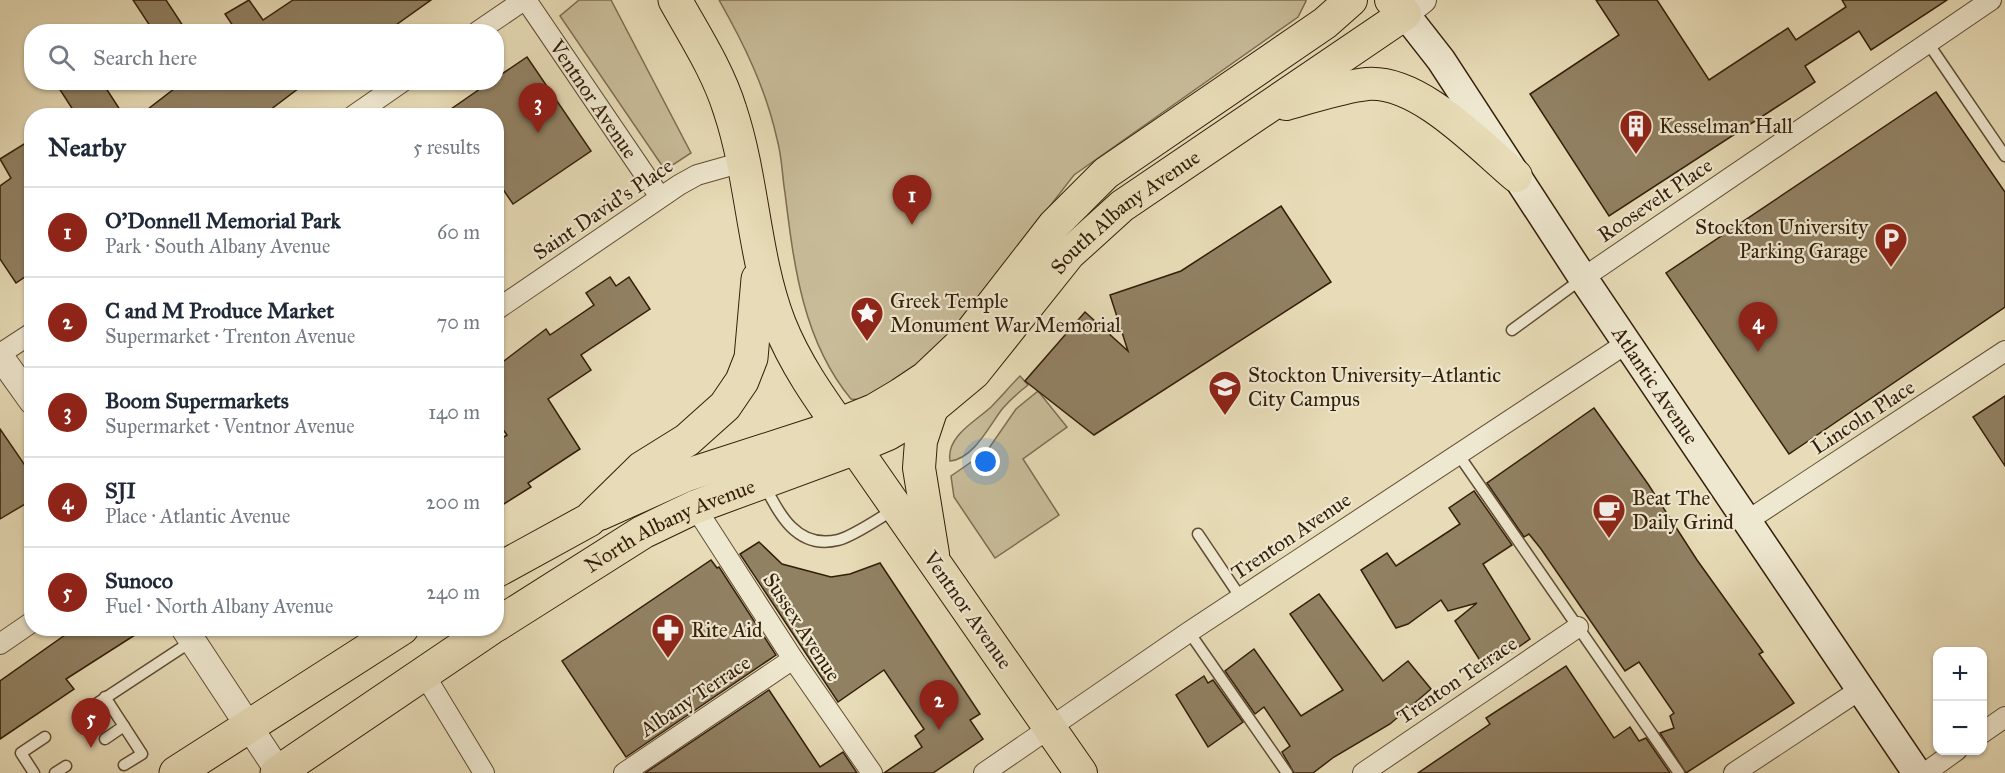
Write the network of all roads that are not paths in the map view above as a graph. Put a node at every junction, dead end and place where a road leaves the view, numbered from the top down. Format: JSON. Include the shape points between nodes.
{"nodes":[{"id":1,"x":525,"y":0,"type":"edge"},
{"id":2,"x":675,"y":0,"type":"edge"},
{"id":3,"x":1352,"y":0,"type":"edge"},
{"id":4,"x":1991,"y":0,"type":"edge"},
{"id":5,"x":1406,"y":5,"type":"edge"},
{"id":6,"x":489,"y":24,"type":"edge"},
{"id":7,"x":1928,"y":43,"type":"junction"},
{"id":8,"x":390,"y":90,"type":"edge"},
{"id":9,"x":365,"y":108,"type":"edge"},
{"id":10,"x":1262,"y":111,"type":"junction"},
{"id":11,"x":2005,"y":156,"type":"edge"},
{"id":12,"x":743,"y":162,"type":"junction"},
{"id":13,"x":1516,"y":176,"type":"junction"},
{"id":14,"x":660,"y":197,"type":"junction"},
{"id":15,"x":760,"y":253,"type":"junction"},
{"id":16,"x":1583,"y":278,"type":"junction"},
{"id":17,"x":504,"y":304,"type":"edge"},
{"id":18,"x":1512,"y":330,"type":"dead end"},
{"id":19,"x":24,"y":338,"type":"edge"},
{"id":20,"x":1627,"y":343,"type":"junction"},
{"id":21,"x":2005,"y":351,"type":"edge"},
{"id":22,"x":0,"y":355,"type":"edge"},
{"id":23,"x":24,"y":390,"type":"edge"},
{"id":24,"x":932,"y":408,"type":"junction"},
{"id":25,"x":847,"y":436,"type":"junction"},
{"id":26,"x":1458,"y":454,"type":"junction"},
{"id":27,"x":762,"y":481,"type":"junction"},
{"id":28,"x":695,"y":507,"type":"junction"},
{"id":29,"x":897,"y":508,"type":"junction"},
{"id":30,"x":589,"y":520,"type":"junction"},
{"id":31,"x":1747,"y":521,"type":"junction"},
{"id":32,"x":1198,"y":534,"type":"dead end"},
{"id":33,"x":934,"y":561,"type":"junction"},
{"id":34,"x":504,"y":567,"type":"edge"},
{"id":35,"x":1242,"y":598,"type":"junction"},
{"id":36,"x":504,"y":620,"type":"edge"},
{"id":37,"x":1578,"y":627,"type":"junction"},
{"id":38,"x":24,"y":628,"type":"edge"},
{"id":39,"x":1189,"y":632,"type":"junction"},
{"id":40,"x":187,"y":636,"type":"edge"},
{"id":41,"x":189,"y":636,"type":"edge"},
{"id":42,"x":389,"y":636,"type":"edge"},
{"id":43,"x":479,"y":636,"type":"edge"},
{"id":44,"x":0,"y":644,"type":"edge"},
{"id":45,"x":793,"y":659,"type":"junction"},
{"id":46,"x":424,"y":674,"type":"junction"},
{"id":47,"x":1862,"y":689,"type":"junction"},
{"id":48,"x":105,"y":697,"type":"junction"},
{"id":49,"x":84,"y":711,"type":"dead end"},
{"id":50,"x":2005,"y":717,"type":"edge"},
{"id":51,"x":248,"y":725,"type":"junction"},
{"id":52,"x":124,"y":726,"type":"junction"},
{"id":53,"x":1050,"y":728,"type":"junction"},
{"id":54,"x":1987,"y":730,"type":"edge"},
{"id":55,"x":45,"y":737,"type":"dead end"},
{"id":56,"x":105,"y":739,"type":"dead end"},
{"id":57,"x":1950,"y":755,"type":"edge"},
{"id":58,"x":124,"y":765,"type":"dead end"},
{"id":59,"x":66,"y":766,"type":"dead end"},
{"id":60,"x":34,"y":773,"type":"edge"},
{"id":61,"x":55,"y":773,"type":"edge"},
{"id":62,"x":176,"y":773,"type":"edge"},
{"id":63,"x":279,"y":773,"type":"edge"},
{"id":64,"x":484,"y":773,"type":"edge"},
{"id":65,"x":624,"y":773,"type":"edge"},
{"id":66,"x":872,"y":773,"type":"edge"},
{"id":67,"x":984,"y":773,"type":"edge"},
{"id":68,"x":1081,"y":773,"type":"edge"},
{"id":69,"x":1287,"y":773,"type":"edge"},
{"id":70,"x":1363,"y":773,"type":"edge"},
{"id":71,"x":1679,"y":773,"type":"edge"},
{"id":72,"x":1734,"y":773,"type":"edge"},
{"id":73,"x":1917,"y":773,"type":"edge"},
{"id":74,"x":1925,"y":773,"type":"edge"}],
"edges":[{"from":1,"to":6,"type":"street"},
{"from":1,"to":14,"type":"street","name":"Ventnor Avenue"},
{"from":2,"to":12,"type":"highway","via":[[723,89]]},
{"from":3,"to":25,"type":"main road","name":"South Albany Avenue","via":[[1325,23],[1106,173],[1054,225],[984,318],[945,360],[874,410]]},
{"from":4,"to":7,"type":"street","name":"Roosevelt Place"},
{"from":5,"to":10,"type":"main road","name":"South Albany Avenue"},
{"from":5,"to":13,"type":"main road","name":"Atlantic Avenue"},
{"from":7,"to":11,"type":"lane"},
{"from":7,"to":16,"type":"street","name":"Roosevelt Place"},
{"from":8,"to":9,"type":"street"},
{"from":10,"to":13,"type":"main road","via":[[1366,84],[1399,88],[1428,103]]},
{"from":10,"to":24,"type":"main road","name":"South Albany Avenue","via":[[1100,224],[1069,254],[974,373]]},
{"from":12,"to":14,"type":"street","name":"Saint David's Place","via":[[697,175]]},
{"from":12,"to":15,"type":"highway"},
{"from":13,"to":16,"type":"main road","name":"Atlantic Avenue"},
{"from":14,"to":17,"type":"street","name":"Saint David's Place"},
{"from":15,"to":25,"type":"highway","via":[[772,303],[788,345]]},
{"from":15,"to":30,"type":"highway","via":[[753,344],[742,381],[715,417],[642,468]]},
{"from":16,"to":18,"type":"lane"},
{"from":16,"to":20,"type":"main road","name":"Atlantic Avenue"},
{"from":19,"to":22,"type":"street"},
{"from":20,"to":26,"type":"street","name":"Trenton Avenue"},
{"from":20,"to":31,"type":"main road","name":"Atlantic Avenue"},
{"from":21,"to":31,"type":"street","name":"Lincoln Place"},
{"from":22,"to":23,"type":"street"},
{"from":24,"to":25,"type":"main road","name":"South Albany Avenue","via":[[896,430]]},
{"from":24,"to":33,"type":"main road","via":[[921,441],[919,468]]},
{"from":25,"to":27,"type":"highway","name":"North Albany Avenue"},
{"from":25,"to":29,"type":"main road","name":"Ventnor Avenue"},
{"from":25,"to":30,"type":"main road","name":"North Albany Avenue","via":[[687,474]]},
{"from":26,"to":35,"type":"street","name":"Trenton Avenue"},
{"from":26,"to":37,"type":"lane"},
{"from":27,"to":28,"type":"highway","name":"North Albany Avenue"},
{"from":27,"to":29,"type":"lane","via":[[781,518],[799,533],[818,540],[838,540]]},
{"from":28,"to":36,"type":"highway","name":"North Albany Avenue","via":[[643,532]]},
{"from":28,"to":45,"type":"street","name":"Sussex Avenue"},
{"from":29,"to":33,"type":"main road","name":"Ventnor Avenue"},
{"from":30,"to":34,"type":"highway","name":"North Albany Avenue"},
{"from":31,"to":47,"type":"main road","name":"Atlantic Avenue"},
{"from":32,"to":35,"type":"lane"},
{"from":33,"to":53,"type":"main road","name":"Ventnor Avenue"},
{"from":35,"to":39,"type":"street","name":"Trenton Avenue"},
{"from":37,"to":70,"type":"street","name":"Trenton Terrace"},
{"from":37,"to":71,"type":"lane"},
{"from":38,"to":44,"type":"street"},
{"from":39,"to":53,"type":"street","name":"Trenton Avenue"},
{"from":39,"to":69,"type":"lane"},
{"from":40,"to":48,"type":"lane"},
{"from":41,"to":51,"type":"street"},
{"from":42,"to":51,"type":"highway"},
{"from":43,"to":46,"type":"highway"},
{"from":45,"to":65,"type":"street","name":"Albany Terrace"},
{"from":45,"to":66,"type":"street","name":"Sussex Avenue"},
{"from":46,"to":63,"type":"highway"},
{"from":46,"to":64,"type":"street"},
{"from":47,"to":72,"type":"street"},
{"from":47,"to":73,"type":"main road","name":"Atlantic Avenue"},
{"from":48,"to":49,"type":"lane"},
{"from":48,"to":52,"type":"lane"},
{"from":50,"to":54,"type":"street"},
{"from":51,"to":62,"type":"highway"},
{"from":51,"to":63,"type":"street"},
{"from":52,"to":56,"type":"lane"},
{"from":52,"to":58,"type":"lane","via":[[142,754]]},
{"from":53,"to":67,"type":"street","name":"Trenton Avenue"},
{"from":53,"to":68,"type":"main road","name":"Ventnor Avenue"},
{"from":55,"to":60,"type":"lane","via":[[21,753]]},
{"from":57,"to":74,"type":"street"},
{"from":59,"to":61,"type":"lane"}]}
